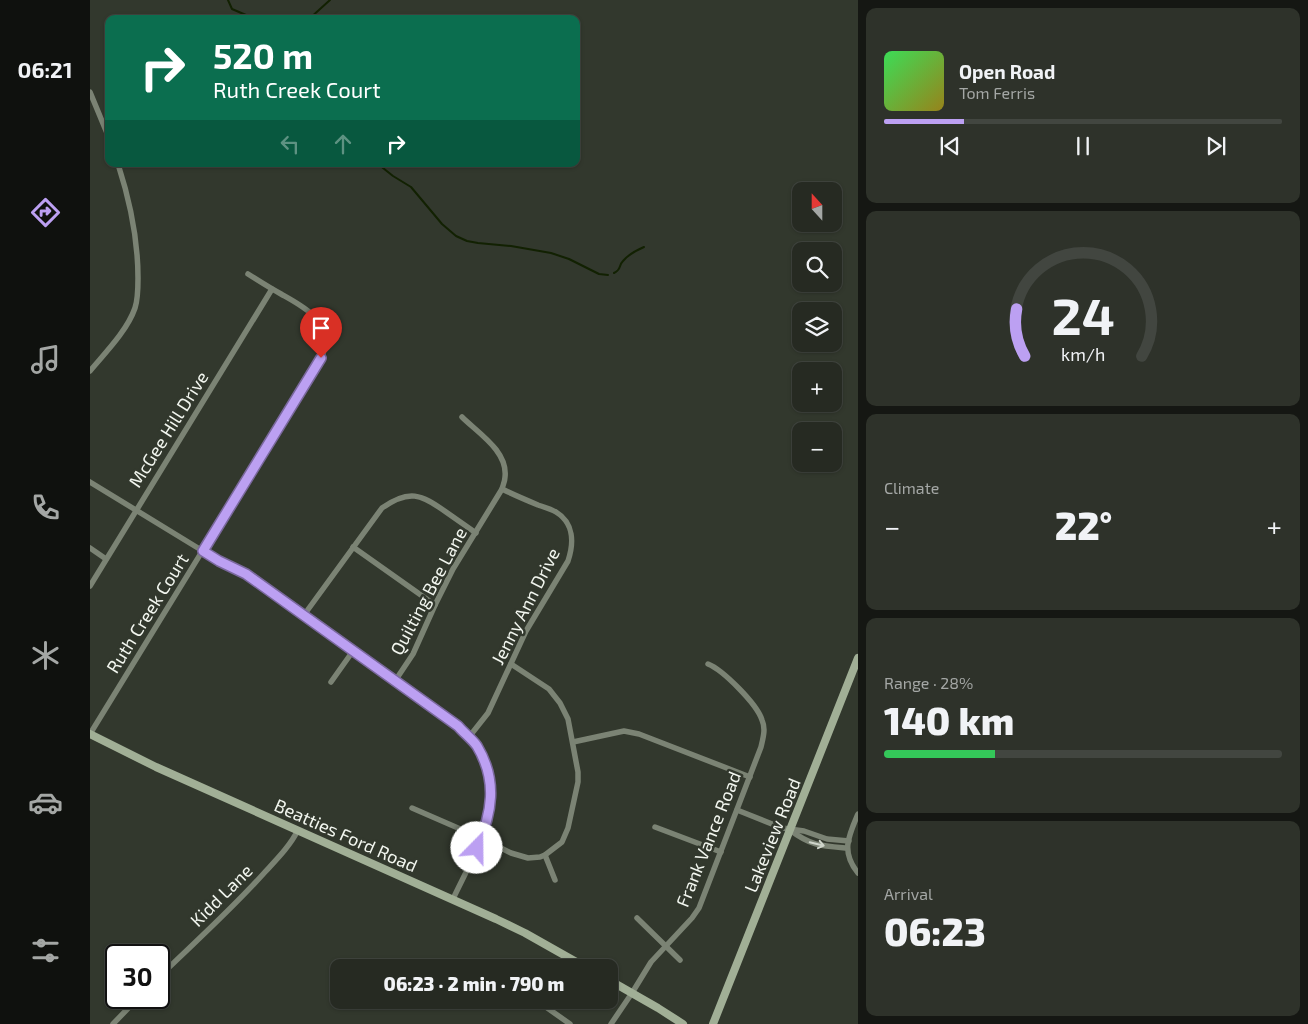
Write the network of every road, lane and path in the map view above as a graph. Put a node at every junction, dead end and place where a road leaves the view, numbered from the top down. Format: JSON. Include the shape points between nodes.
{"nodes":[{"id":1,"x":90,"y":92,"type":"edge"},
{"id":2,"x":105,"y":128,"type":"edge"},
{"id":3,"x":119,"y":167,"type":"edge"},
{"id":4,"x":248,"y":274,"type":"dead end"},
{"id":5,"x":272,"y":289,"type":"junction"},
{"id":6,"x":90,"y":371,"type":"edge"},
{"id":7,"x":462,"y":417,"type":"dead end"},
{"id":8,"x":90,"y":482,"type":"edge"},
{"id":9,"x":502,"y":489,"type":"junction"},
{"id":10,"x":136,"y":511,"type":"junction"},
{"id":11,"x":476,"y":533,"type":"junction"},
{"id":12,"x":353,"y":547,"type":"junction"},
{"id":13,"x":90,"y":548,"type":"edge"},
{"id":14,"x":203,"y":551,"type":"junction"},
{"id":15,"x":106,"y":559,"type":"junction"},
{"id":16,"x":90,"y":586,"type":"edge"},
{"id":17,"x":435,"y":605,"type":"junction"},
{"id":18,"x":304,"y":615,"type":"junction"},
{"id":19,"x":353,"y":651,"type":"junction"},
{"id":20,"x":858,"y":658,"type":"edge"},
{"id":21,"x":512,"y":664,"type":"junction"},
{"id":22,"x":708,"y":664,"type":"dead end"},
{"id":23,"x":394,"y":681,"type":"junction"},
{"id":24,"x":330,"y":682,"type":"dead end"},
{"id":25,"x":90,"y":734,"type":"edge"},
{"id":26,"x":469,"y":738,"type":"junction"},
{"id":27,"x":573,"y":742,"type":"junction"},
{"id":28,"x":750,"y":777,"type":"junction"},
{"id":29,"x":412,"y":808,"type":"dead end"},
{"id":30,"x":737,"y":810,"type":"junction"},
{"id":31,"x":858,"y":814,"type":"edge"},
{"id":32,"x":655,"y":827,"type":"dead end"},
{"id":33,"x":298,"y":830,"type":"junction"},
{"id":34,"x":790,"y":830,"type":"junction"},
{"id":35,"x":481,"y":838,"type":"junction"},
{"id":36,"x":848,"y":841,"type":"junction"},
{"id":37,"x":847,"y":848,"type":"junction"},
{"id":38,"x":721,"y":852,"type":"junction"},
{"id":39,"x":545,"y":855,"type":"junction"},
{"id":40,"x":858,"y":873,"type":"edge"},
{"id":41,"x":555,"y":880,"type":"dead end"},
{"id":42,"x":453,"y":899,"type":"junction"},
{"id":43,"x":637,"y":918,"type":"dead end"},
{"id":44,"x":666,"y":946,"type":"junction"},
{"id":45,"x":570,"y":959,"type":"edge"},
{"id":46,"x":680,"y":960,"type":"dead end"},
{"id":47,"x":170,"y":966,"type":"edge"},
{"id":48,"x":618,"y":985,"type":"edge"},
{"id":49,"x":632,"y":993,"type":"junction"},
{"id":50,"x":127,"y":1009,"type":"edge"},
{"id":51,"x":549,"y":1009,"type":"edge"},
{"id":52,"x":113,"y":1024,"type":"edge"},
{"id":53,"x":570,"y":1024,"type":"edge"},
{"id":54,"x":611,"y":1024,"type":"edge"},
{"id":55,"x":683,"y":1024,"type":"edge"},
{"id":56,"x":713,"y":1024,"type":"edge"}],
"edges":[{"from":1,"to":2,"type":"street"},
{"from":3,"to":6,"type":"street","via":[[137,240],[137,300],[128,321]]},
{"from":4,"to":5,"type":"street","name":"Ruth Creek Court"},
{"from":5,"to":10,"type":"street","name":"McGee Hill Drive"},
{"from":5,"to":14,"type":"street","name":"Ruth Creek Court","via":[[315,316],[324,334],[324,350]]},
{"from":7,"to":9,"type":"street","name":"Quilting Bee Lane","via":[[500,454],[505,476]]},
{"from":8,"to":10,"type":"street"},
{"from":9,"to":11,"type":"street","name":"Quilting Bee Lane"},
{"from":9,"to":21,"type":"street","name":"Jenny Ann Drive","via":[[556,512],[564,519],[572,540],[568,561],[526,631]]},
{"from":10,"to":14,"type":"street"},
{"from":10,"to":15,"type":"street","name":"McGee Hill Drive"},
{"from":11,"to":12,"type":"street","via":[[421,496],[407,496],[382,508]]},
{"from":11,"to":17,"type":"street","name":"Quilting Bee Lane"},
{"from":12,"to":17,"type":"street"},
{"from":12,"to":18,"type":"street"},
{"from":13,"to":15,"type":"street"},
{"from":14,"to":18,"type":"street","via":[[242,571]]},
{"from":14,"to":25,"type":"street","name":"Ruth Creek Court"},
{"from":15,"to":16,"type":"street","name":"McGee Hill Drive"},
{"from":17,"to":23,"type":"street","name":"Quilting Bee Lane","via":[[413,654]]},
{"from":18,"to":19,"type":"street"},
{"from":19,"to":23,"type":"street"},
{"from":19,"to":24,"type":"street"},
{"from":20,"to":34,"type":"main road","name":"Lakeview Road"},
{"from":21,"to":26,"type":"street","name":"Jenny Ann Drive","via":[[488,713]]},
{"from":21,"to":27,"type":"street","via":[[549,689],[560,703],[568,719]]},
{"from":22,"to":28,"type":"street","name":"Frank Vance Road","via":[[725,675],[755,707],[763,722],[761,747]]},
{"from":23,"to":26,"type":"street","via":[[458,726]]},
{"from":25,"to":33,"type":"main road","name":"Beatties Ford Road"},
{"from":26,"to":35,"type":"street","via":[[477,746],[490,781],[490,811]]},
{"from":27,"to":28,"type":"street","via":[[624,731]]},
{"from":27,"to":39,"type":"street","via":[[578,782],[568,828],[562,842]]},
{"from":28,"to":30,"type":"street","name":"Frank Vance Road"},
{"from":29,"to":35,"type":"street"},
{"from":30,"to":34,"type":"street"},
{"from":30,"to":38,"type":"street","name":"Frank Vance Road"},
{"from":31,"to":36,"type":"street"},
{"from":32,"to":38,"type":"street"},
{"from":33,"to":42,"type":"main road","name":"Beatties Ford Road"},
{"from":33,"to":47,"type":"street","name":"Kidd Lane","via":[[255,883]]},
{"from":34,"to":36,"type":"street"},
{"from":34,"to":37,"type":"street","one_way":true,"via":[[817,845]]},
{"from":34,"to":56,"type":"main road","name":"Lakeview Road"},
{"from":35,"to":39,"type":"street","via":[[528,858]]},
{"from":35,"to":42,"type":"street"},
{"from":36,"to":37,"type":"street"},
{"from":37,"to":40,"type":"street"},
{"from":38,"to":44,"type":"street","name":"Frank Vance Road","via":[[699,908]]},
{"from":39,"to":41,"type":"street"},
{"from":42,"to":45,"type":"main road","name":"Beatties Ford Road","via":[[525,933]]},
{"from":43,"to":44,"type":"street"},
{"from":44,"to":46,"type":"street"},
{"from":44,"to":49,"type":"street","name":"Frank Vance Road","via":[[648,966]]},
{"from":48,"to":49,"type":"main road"},
{"from":49,"to":54,"type":"street","name":"Frank Vance Road"},
{"from":49,"to":55,"type":"main road"},
{"from":50,"to":52,"type":"street"},
{"from":51,"to":53,"type":"street"}]}
